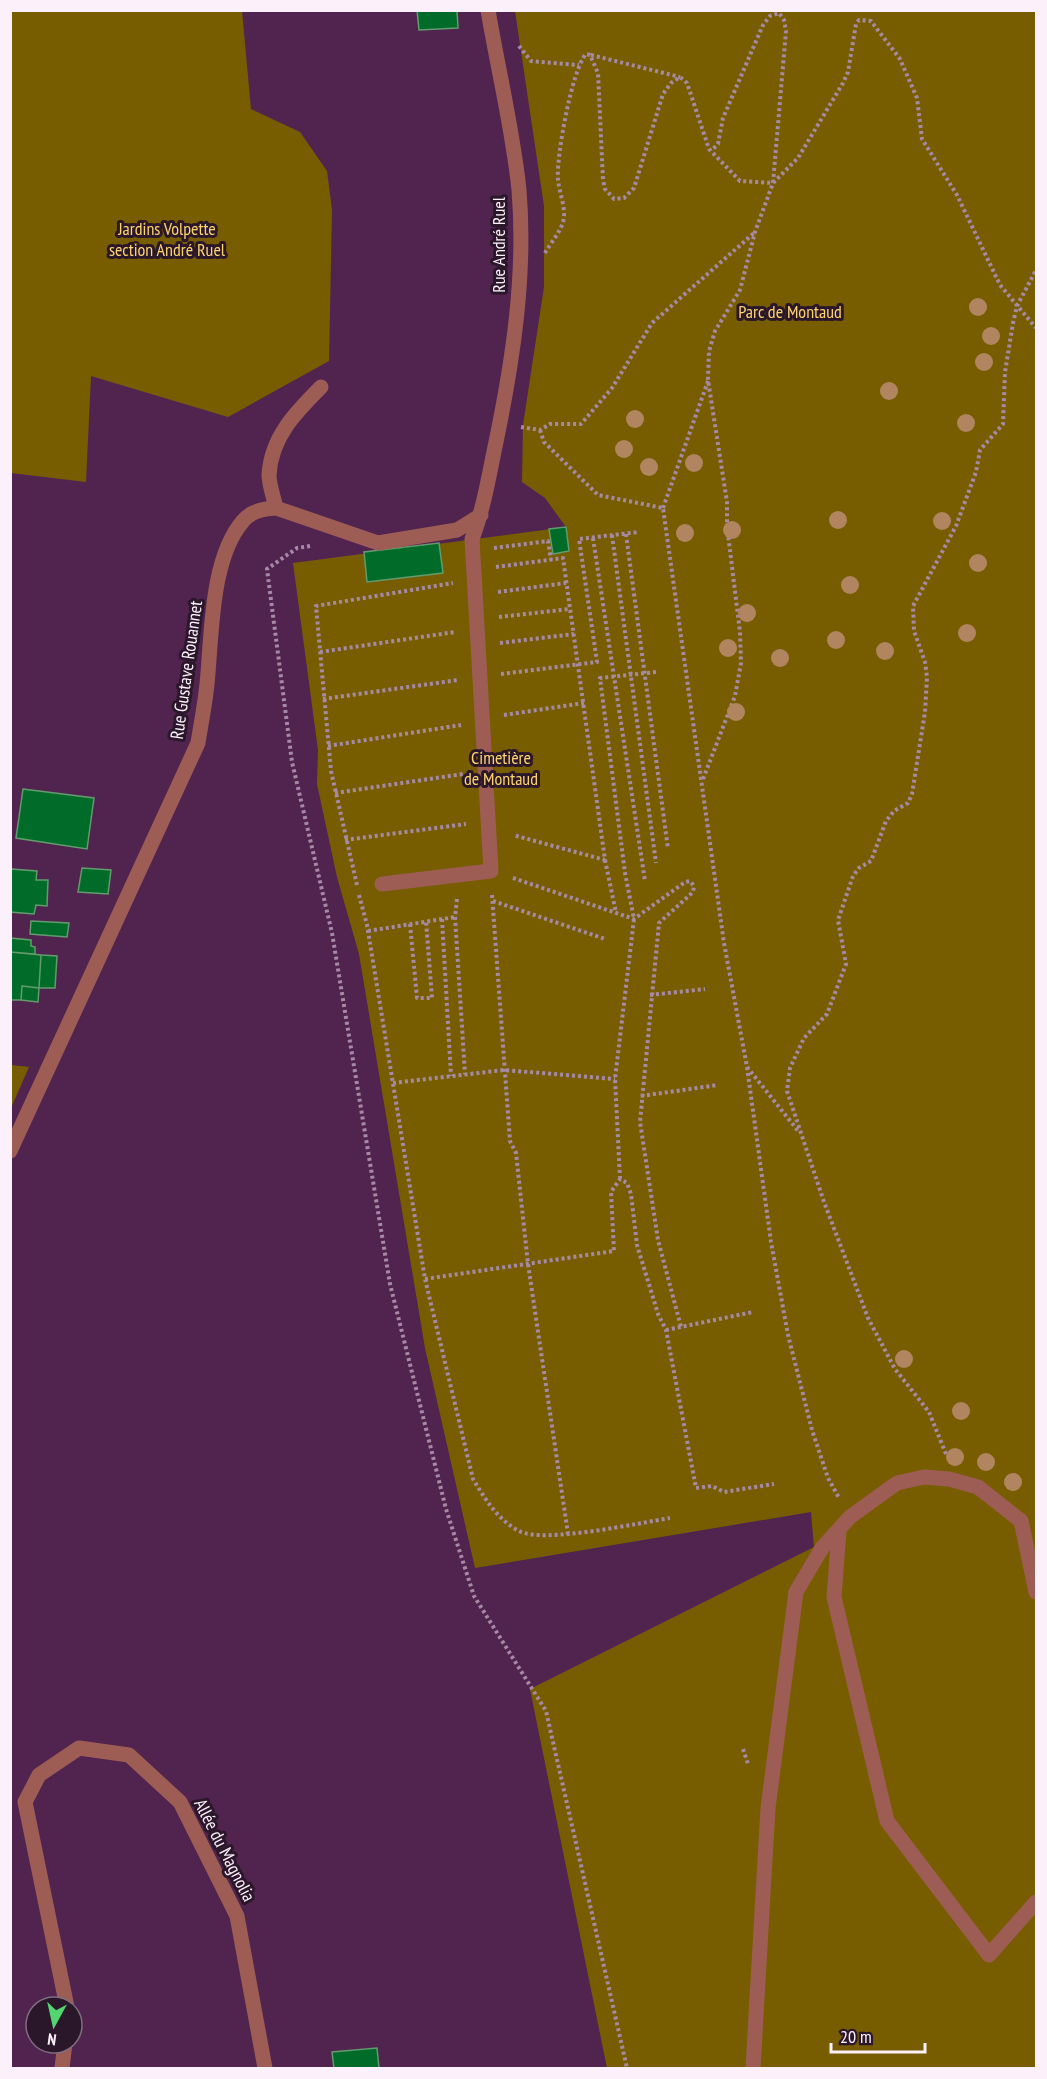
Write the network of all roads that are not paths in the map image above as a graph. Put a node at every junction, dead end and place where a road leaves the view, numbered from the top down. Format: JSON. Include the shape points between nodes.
{"nodes":[{"id":1,"x":488,"y":10,"type":"edge"},
{"id":2,"x":321,"y":387,"type":"dead end"},
{"id":3,"x":276,"y":508,"type":"junction"},
{"id":4,"x":481,"y":515,"type":"junction"},
{"id":5,"x":382,"y":884,"type":"dead end"},
{"id":6,"x":10,"y":1151,"type":"edge"},
{"id":7,"x":839,"y":1531,"type":"junction"},
{"id":8,"x":1036,"y":1592,"type":"edge"},
{"id":9,"x":1036,"y":1902,"type":"edge"},
{"id":10,"x":65,"y":1995,"type":"edge"},
{"id":11,"x":265,"y":2068,"type":"edge"},
{"id":12,"x":753,"y":2068,"type":"edge"}],
"edges":[{"from":1,"to":4,"type":"street","name":"Rue André Ruel","via":[[519,189],[521,269],[512,354]]},
{"from":2,"to":3,"type":"street","via":[[290,417],[277,443],[269,476]]},
{"from":3,"to":4,"type":"street","via":[[378,543],[458,530]]},
{"from":3,"to":6,"type":"street","name":"Rue Gustave Rouannet","via":[[259,509],[244,519],[235,532],[213,607],[198,743]]},
{"from":4,"to":5,"type":"street","name":"Rue André Ruel","via":[[472,551],[491,871]]},
{"from":7,"to":8,"type":"street","via":[[850,1517],[897,1484],[924,1477],[978,1487],[1021,1521]]},
{"from":7,"to":9,"type":"street","via":[[834,1597],[887,1821],[988,1955]]},
{"from":7,"to":12,"type":"street","via":[[822,1548],[796,1592],[768,1808]]},
{"from":10,"to":11,"type":"street","name":"Allée du Magnolia","via":[[25,1802],[39,1774],[79,1748],[129,1755],[180,1802],[237,1916]]}]}
